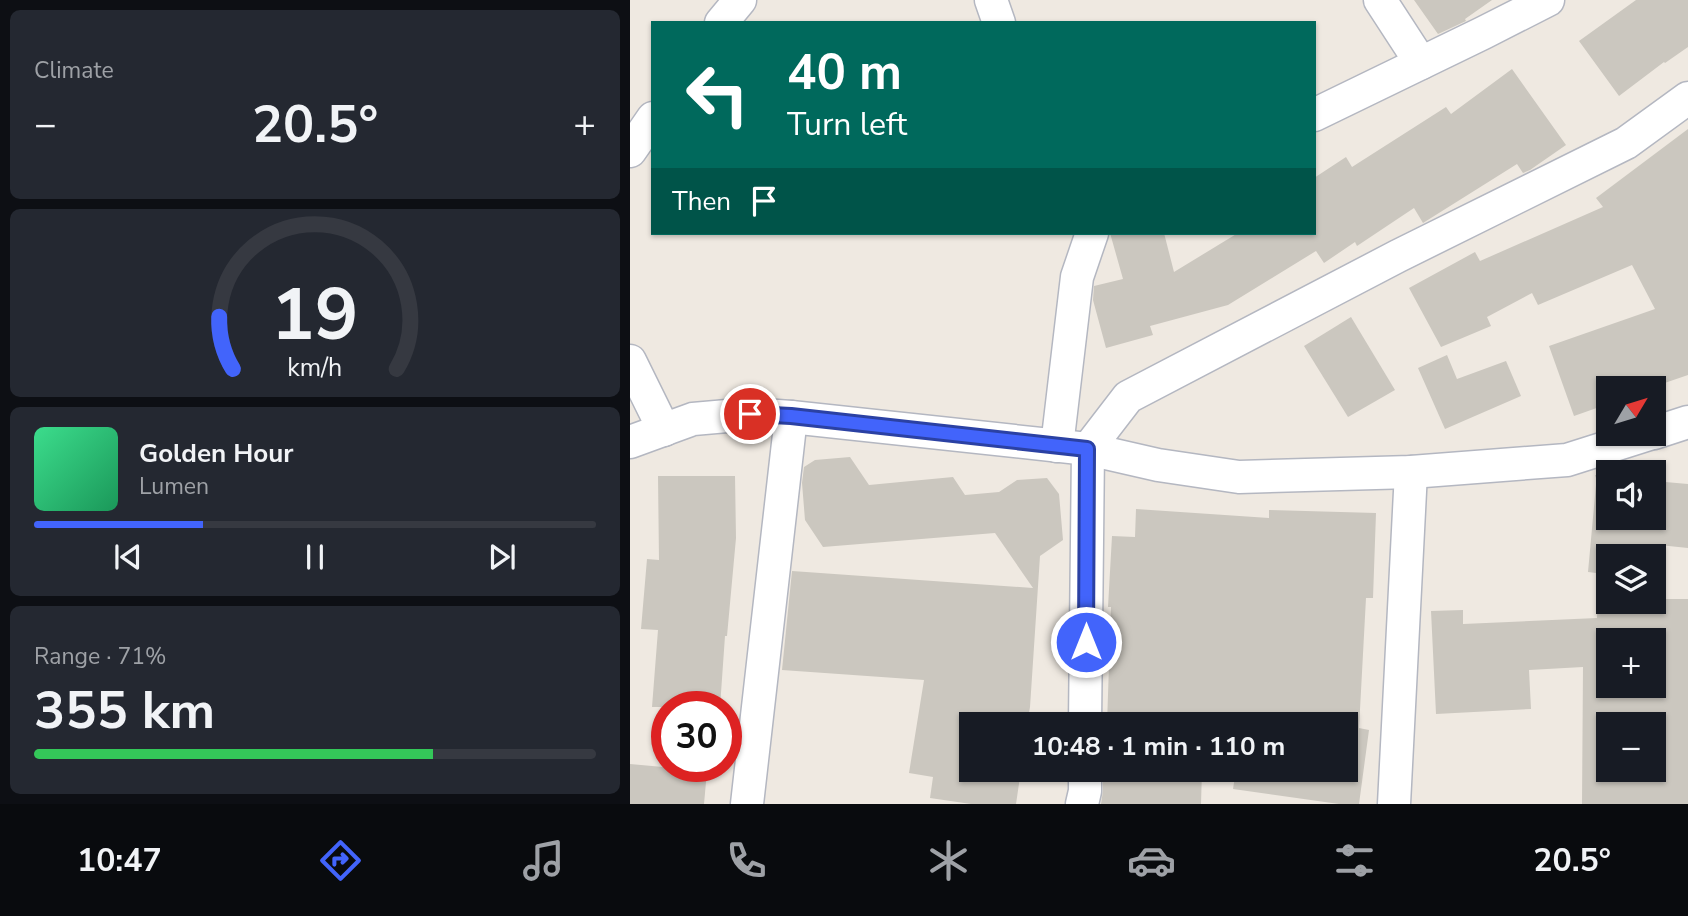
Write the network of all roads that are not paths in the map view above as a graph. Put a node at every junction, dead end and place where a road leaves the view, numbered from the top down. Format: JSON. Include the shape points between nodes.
{"nodes":[{"id":1,"x":740,"y":0,"type":"edge"},
{"id":2,"x":990,"y":0,"type":"edge"},
{"id":3,"x":1380,"y":0,"type":"edge"},
{"id":4,"x":1548,"y":0,"type":"edge"},
{"id":5,"x":724,"y":21,"type":"edge"},
{"id":6,"x":998,"y":21,"type":"edge"},
{"id":7,"x":1421,"y":64,"type":"junction"},
{"id":8,"x":1688,"y":98,"type":"edge"},
{"id":9,"x":1316,"y":114,"type":"edge"},
{"id":10,"x":651,"y":121,"type":"edge"},
{"id":11,"x":630,"y":151,"type":"edge"},
{"id":12,"x":1090,"y":235,"type":"edge"},
{"id":13,"x":630,"y":361,"type":"edge"},
{"id":14,"x":791,"y":416,"type":"junction"},
{"id":15,"x":1688,"y":422,"type":"edge"},
{"id":16,"x":1666,"y":429,"type":"edge"},
{"id":17,"x":664,"y":430,"type":"junction"},
{"id":18,"x":630,"y":443,"type":"edge"},
{"id":19,"x":1611,"y":446,"type":"edge"},
{"id":20,"x":1072,"y":447,"type":"junction"},
{"id":21,"x":1410,"y":471,"type":"junction"},
{"id":22,"x":1084,"y":712,"type":"edge"},
{"id":23,"x":1085,"y":782,"type":"edge"},
{"id":24,"x":747,"y":804,"type":"edge"},
{"id":25,"x":1082,"y":804,"type":"edge"},
{"id":26,"x":1394,"y":804,"type":"edge"}],
"edges":[{"from":1,"to":5,"type":"street"},
{"from":2,"to":6,"type":"street"},
{"from":3,"to":7,"type":"street"},
{"from":4,"to":7,"type":"street"},
{"from":7,"to":9,"type":"street"},
{"from":8,"to":20,"type":"street","via":[[1626,143],[1128,397]]},
{"from":10,"to":11,"type":"street"},
{"from":12,"to":20,"type":"street","via":[[1076,277]]},
{"from":13,"to":17,"type":"street"},
{"from":14,"to":17,"type":"street","via":[[693,419]]},
{"from":14,"to":20,"type":"street"},
{"from":14,"to":24,"type":"street"},
{"from":15,"to":16,"type":"street"},
{"from":17,"to":18,"type":"street"},
{"from":19,"to":21,"type":"street","via":[[1567,460]]},
{"from":20,"to":21,"type":"street","via":[[1239,477]]},
{"from":20,"to":22,"type":"street"},
{"from":21,"to":26,"type":"street"},
{"from":23,"to":25,"type":"street"}]}
